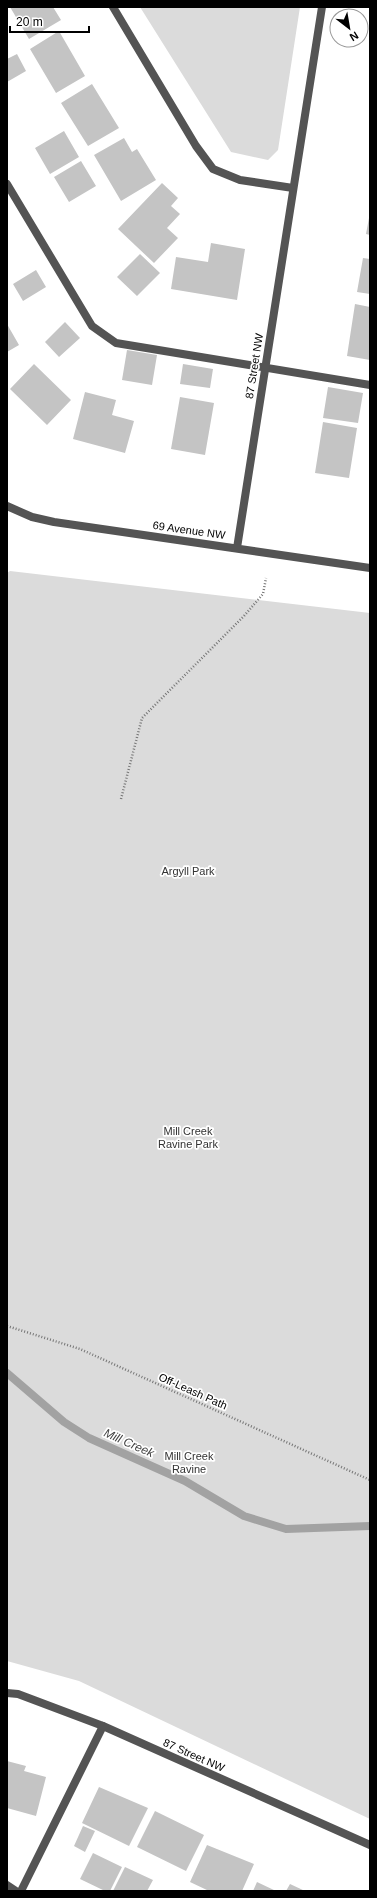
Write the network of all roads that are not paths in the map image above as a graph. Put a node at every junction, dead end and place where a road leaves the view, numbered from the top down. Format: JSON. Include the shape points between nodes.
{"nodes":[{"id":1,"x":113,"y":7,"type":"edge"},
{"id":2,"x":322,"y":7,"type":"edge"},
{"id":3,"x":7,"y":184,"type":"edge"},
{"id":4,"x":293,"y":188,"type":"junction"},
{"id":5,"x":265,"y":368,"type":"junction"},
{"id":6,"x":370,"y":385,"type":"edge"},
{"id":7,"x":7,"y":506,"type":"edge"},
{"id":8,"x":236,"y":548,"type":"junction"},
{"id":9,"x":370,"y":568,"type":"edge"},
{"id":10,"x":7,"y":1693,"type":"edge"},
{"id":11,"x":103,"y":1726,"type":"junction"},
{"id":12,"x":370,"y":1845,"type":"edge"},
{"id":13,"x":7,"y":1885,"type":"edge"},
{"id":14,"x":16,"y":1891,"type":"edge"},
{"id":15,"x":20,"y":1891,"type":"edge"}],
"edges":[{"from":1,"to":4,"type":"street","via":[[196,146],[213,169],[240,180]]},
{"from":2,"to":4,"type":"street","name":"87 Street NW"},
{"from":3,"to":5,"type":"street","via":[[92,326],[116,343]]},
{"from":4,"to":5,"type":"street","name":"87 Street NW"},
{"from":5,"to":6,"type":"street"},
{"from":5,"to":8,"type":"street","name":"87 Street NW"},
{"from":7,"to":8,"type":"street","name":"69 Avenue NW","via":[[32,517],[54,522]]},
{"from":8,"to":9,"type":"street","name":"69 Avenue NW"},
{"from":10,"to":11,"type":"street","name":"87 Street NW","via":[[18,1694]]},
{"from":11,"to":12,"type":"street","name":"87 Street NW"},
{"from":11,"to":15,"type":"street"},
{"from":13,"to":14,"type":"street"}]}
